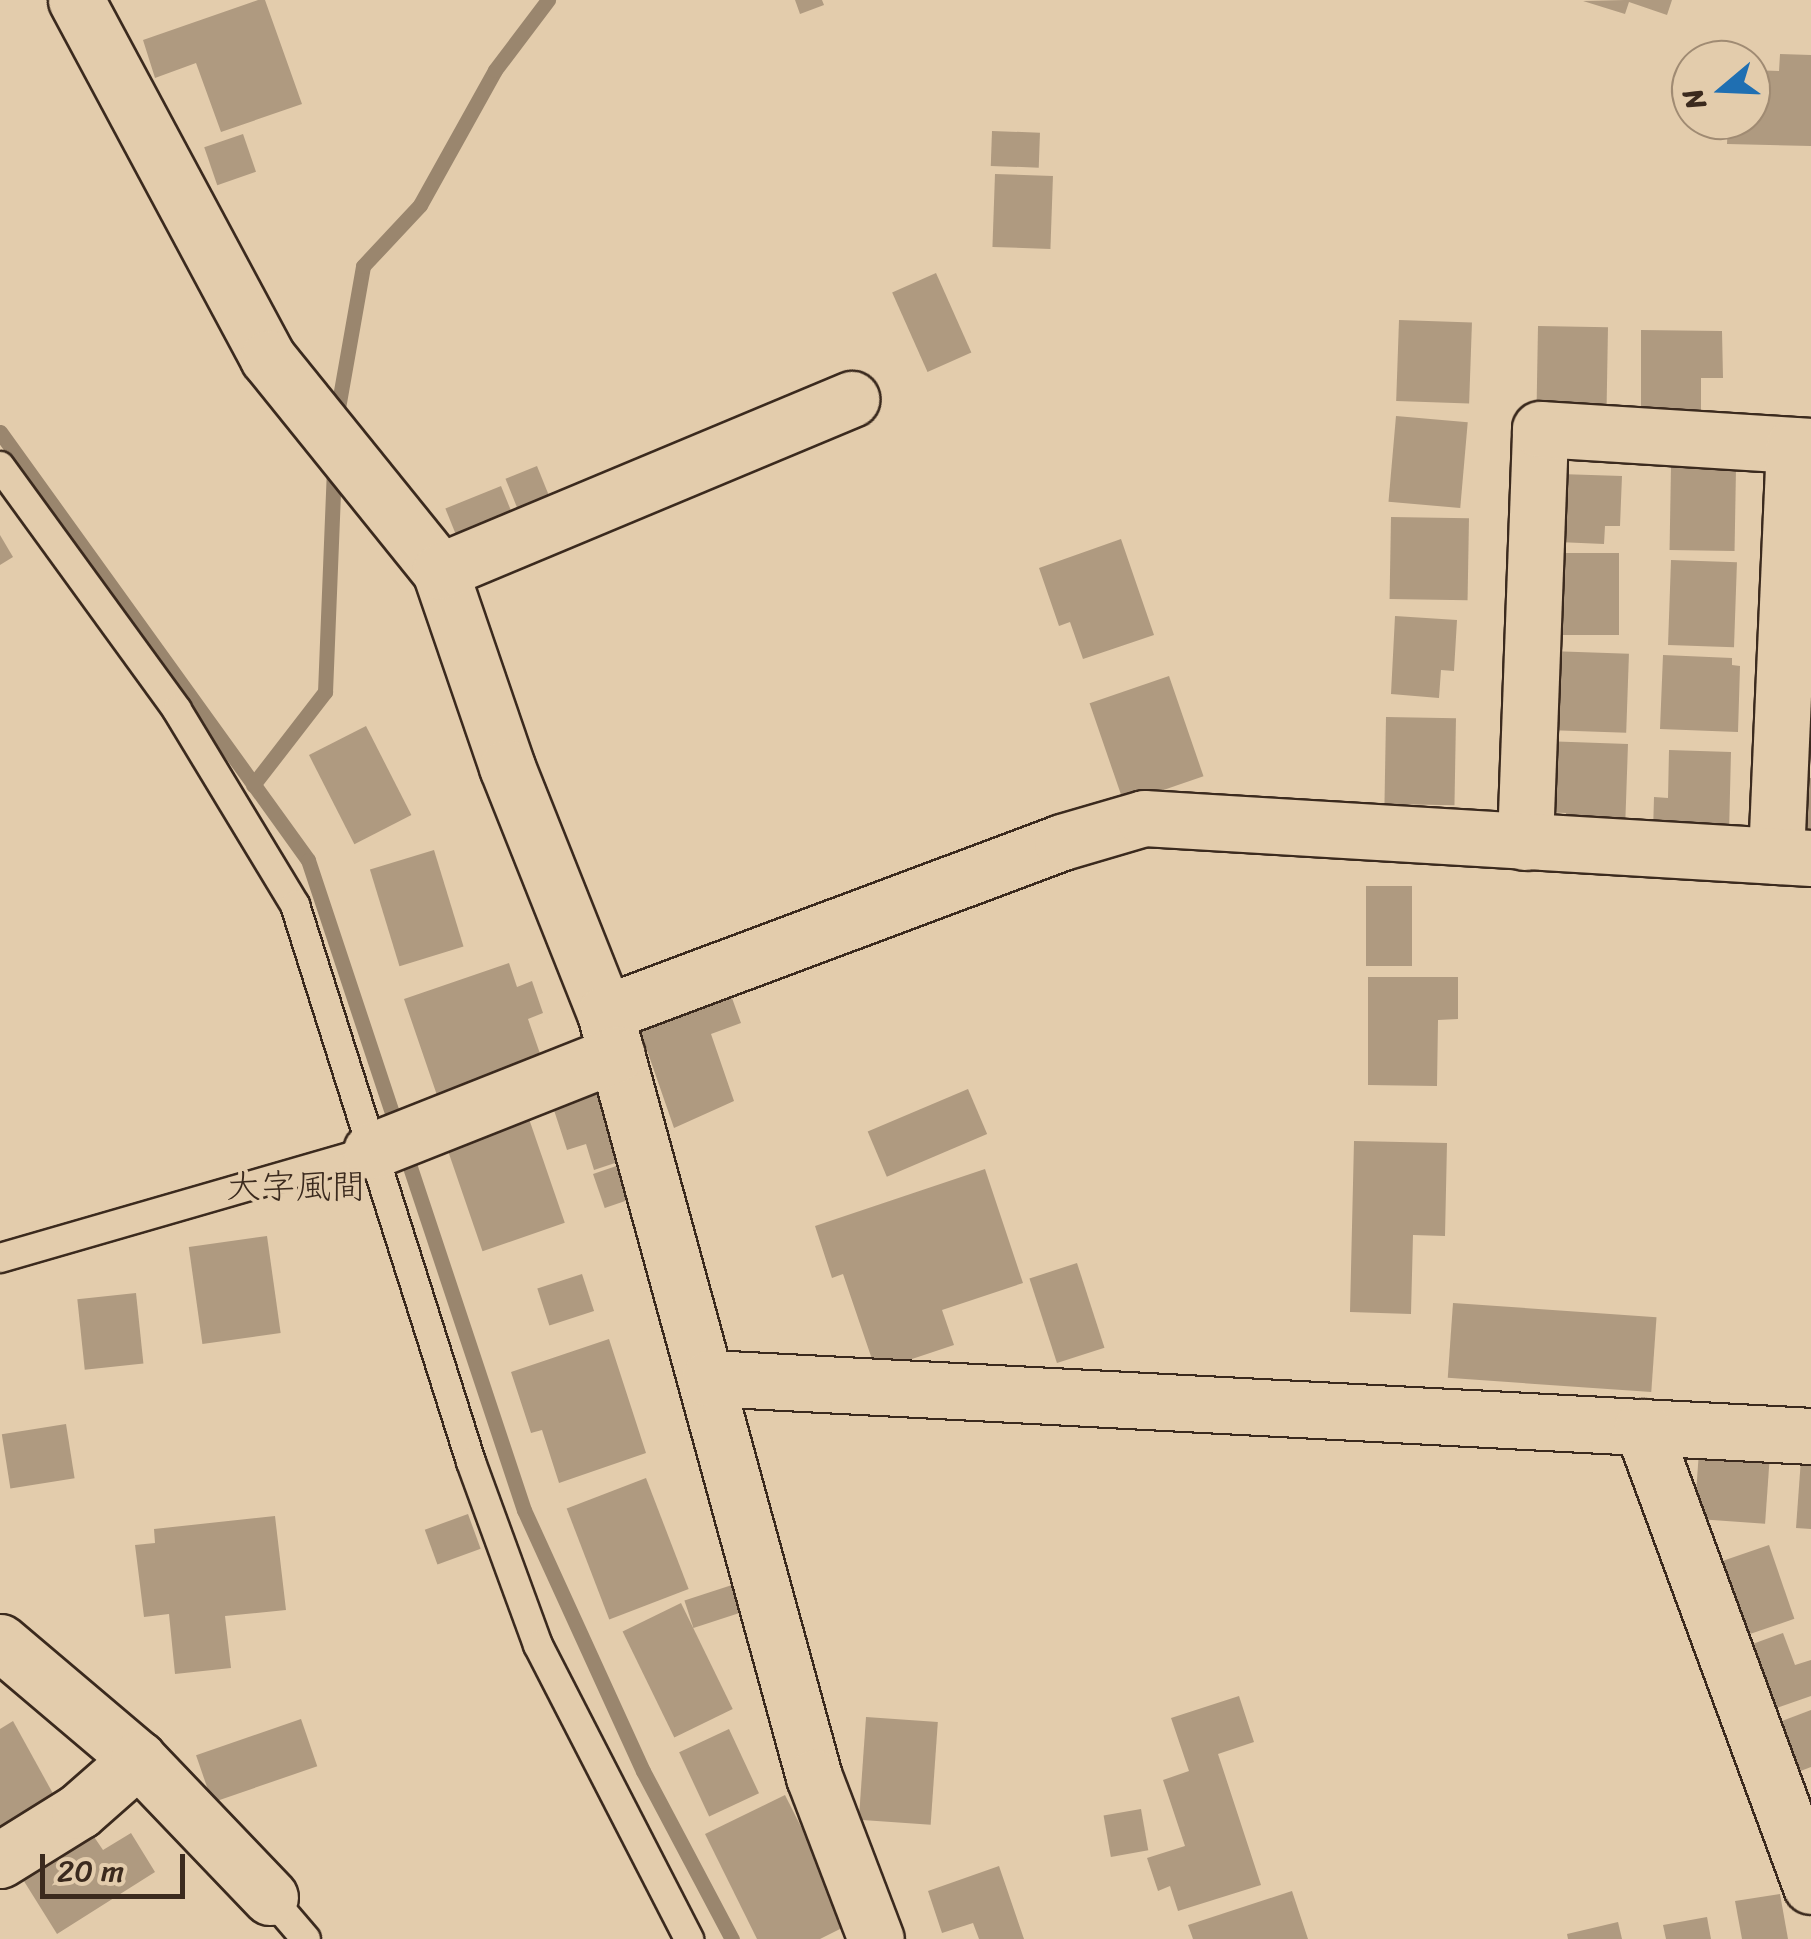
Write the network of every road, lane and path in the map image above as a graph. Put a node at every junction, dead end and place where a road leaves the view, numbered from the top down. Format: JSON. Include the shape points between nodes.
{"nodes":[{"id":1,"x":76,"y":0,"type":"edge"},
{"id":2,"x":851,"y":399,"type":"dead end"},
{"id":3,"x":1803,"y":446,"type":"edge"},
{"id":4,"x":0,"y":466,"type":"edge"},
{"id":5,"x":440,"y":571,"type":"junction"},
{"id":6,"x":1525,"y":842,"type":"junction"},
{"id":7,"x":1793,"y":857,"type":"edge"},
{"id":8,"x":610,"y":1033,"type":"junction"},
{"id":9,"x":387,"y":1146,"type":"junction"},
{"id":10,"x":0,"y":1258,"type":"edge"},
{"id":11,"x":709,"y":1378,"type":"junction"},
{"id":12,"x":1642,"y":1427,"type":"junction"},
{"id":13,"x":1811,"y":1436,"type":"edge"},
{"id":14,"x":0,"y":1642,"type":"edge"},
{"id":15,"x":138,"y":1759,"type":"junction"},
{"id":16,"x":0,"y":1860,"type":"edge"},
{"id":17,"x":1811,"y":1886,"type":"edge"},
{"id":18,"x":270,"y":1897,"type":"joint"},
{"id":19,"x":306,"y":1939,"type":"edge"},
{"id":20,"x":690,"y":1939,"type":"edge"},
{"id":21,"x":876,"y":1939,"type":"edge"}],
"edges":[{"from":1,"to":5,"type":"street","via":[[268,358]]},
{"from":2,"to":5,"type":"street"},
{"from":3,"to":6,"type":"street","via":[[1540,429]]},
{"from":3,"to":7,"type":"street"},
{"from":4,"to":9,"type":"lane","via":[[176,710],[295,905]]},
{"from":5,"to":8,"type":"street"},
{"from":6,"to":7,"type":"street"},
{"from":6,"to":8,"type":"street","via":[[1144,818],[1062,842]]},
{"from":8,"to":9,"type":"street"},
{"from":8,"to":11,"type":"street"},
{"from":9,"to":10,"type":"lane"},
{"from":9,"to":20,"type":"lane","via":[[470,1462],[538,1645]]},
{"from":11,"to":12,"type":"street"},
{"from":11,"to":21,"type":"street","via":[[814,1776]]},
{"from":12,"to":13,"type":"street"},
{"from":12,"to":17,"type":"street"},
{"from":14,"to":15,"type":"street"},
{"from":15,"to":16,"type":"street","via":[[79,1811]]},
{"from":15,"to":18,"type":"street"},
{"from":18,"to":19,"type":"lane"}]}
